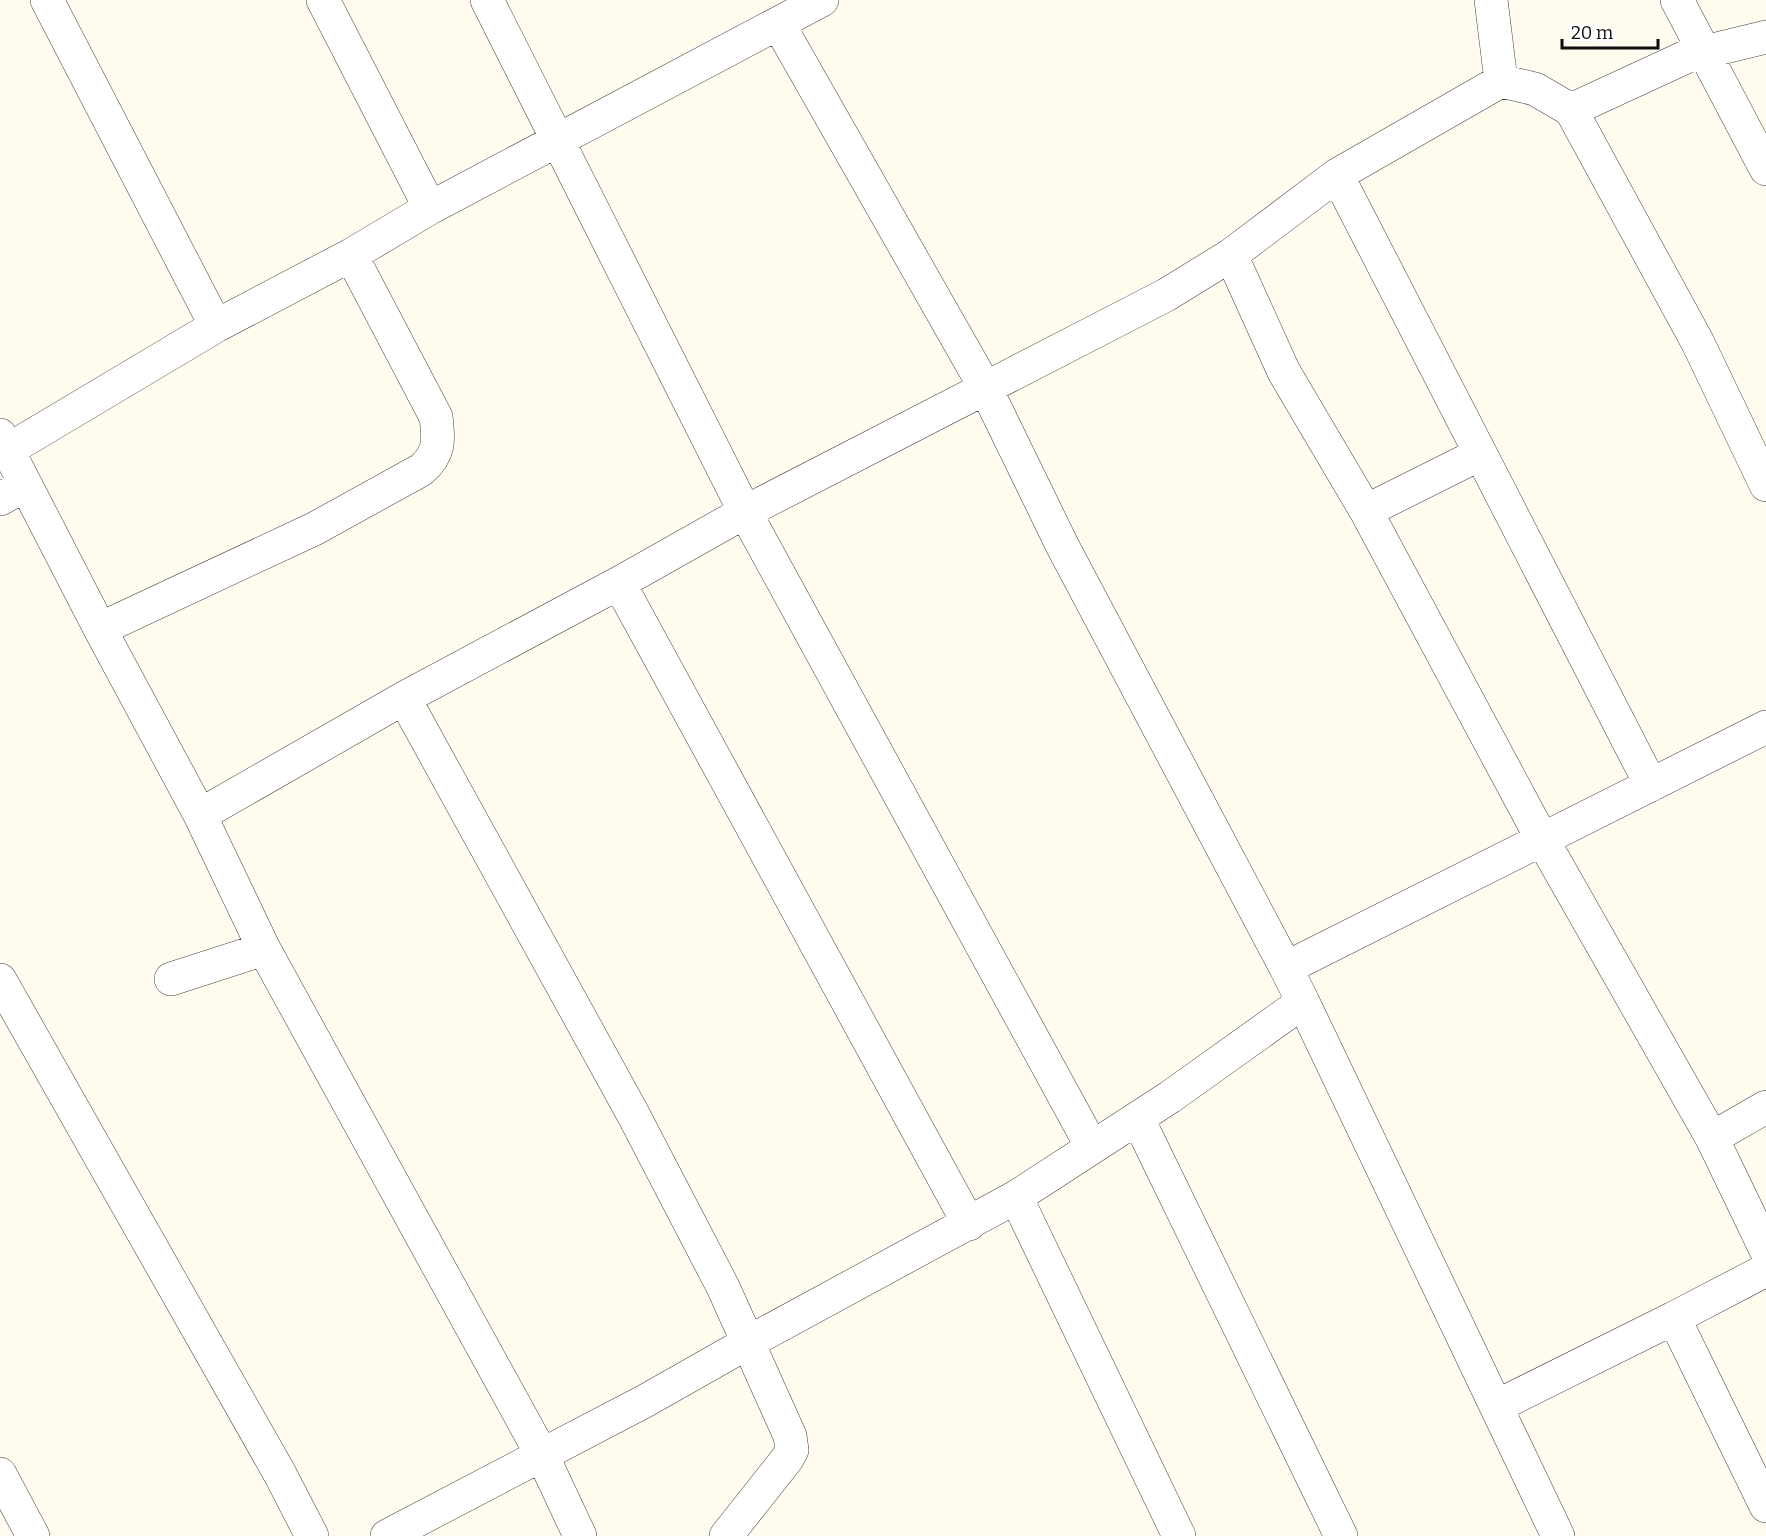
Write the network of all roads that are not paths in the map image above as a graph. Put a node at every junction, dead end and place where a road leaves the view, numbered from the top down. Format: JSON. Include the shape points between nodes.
{"nodes":[{"id":1,"x":47,"y":0,"type":"edge"},
{"id":2,"x":323,"y":0,"type":"edge"},
{"id":3,"x":487,"y":0,"type":"edge"},
{"id":4,"x":822,"y":0,"type":"edge"},
{"id":5,"x":1491,"y":0,"type":"edge"},
{"id":6,"x":1677,"y":0,"type":"edge"},
{"id":7,"x":779,"y":25,"type":"junction"},
{"id":8,"x":1766,"y":37,"type":"edge"},
{"id":9,"x":1706,"y":51,"type":"junction"},
{"id":10,"x":1501,"y":81,"type":"junction"},
{"id":11,"x":1571,"y":110,"type":"junction"},
{"id":12,"x":560,"y":140,"type":"junction"},
{"id":13,"x":1766,"y":169,"type":"edge"},
{"id":14,"x":1337,"y":175,"type":"junction"},
{"id":15,"x":430,"y":208,"type":"junction"},
{"id":16,"x":351,"y":255,"type":"junction"},
{"id":17,"x":1231,"y":255,"type":"junction"},
{"id":18,"x":216,"y":326,"type":"junction"},
{"id":19,"x":986,"y":389,"type":"junction"},
{"id":20,"x":4,"y":443,"type":"edge"},
{"id":21,"x":1480,"y":454,"type":"junction"},
{"id":22,"x":1766,"y":485,"type":"edge"},
{"id":23,"x":12,"y":492,"type":"edge"},
{"id":24,"x":1366,"y":511,"type":"junction"},
{"id":25,"x":745,"y":513,"type":"junction"},
{"id":26,"x":618,"y":583,"type":"junction"},
{"id":27,"x":100,"y":629,"type":"junction"},
{"id":28,"x":404,"y":698,"type":"junction"},
{"id":29,"x":1766,"y":728,"type":"edge"},
{"id":30,"x":1651,"y":785,"type":"junction"},
{"id":31,"x":200,"y":815,"type":"junction"},
{"id":32,"x":1542,"y":839,"type":"junction"},
{"id":33,"x":264,"y":949,"type":"junction"},
{"id":34,"x":1286,"y":968,"type":"junction"},
{"id":35,"x":171,"y":979,"type":"dead end"},
{"id":36,"x":0,"y":980,"type":"edge"},
{"id":37,"x":1303,"y":1002,"type":"junction"},
{"id":38,"x":1766,"y":1107,"type":"edge"},
{"id":39,"x":1138,"y":1119,"type":"junction"},
{"id":40,"x":1712,"y":1138,"type":"junction"},
{"id":41,"x":1092,"y":1148,"type":"junction"},
{"id":42,"x":1016,"y":1197,"type":"junction"},
{"id":43,"x":969,"y":1224,"type":"junction"},
{"id":44,"x":1765,"y":1250,"type":"edge"},
{"id":45,"x":1674,"y":1318,"type":"junction"},
{"id":46,"x":749,"y":1342,"type":"junction"},
{"id":47,"x":1497,"y":1406,"type":"junction"},
{"id":48,"x":542,"y":1455,"type":"junction"},
{"id":49,"x":0,"y":1473,"type":"edge"},
{"id":50,"x":1766,"y":1506,"type":"edge"},
{"id":51,"x":33,"y":1536,"type":"edge"},
{"id":52,"x":312,"y":1536,"type":"edge"},
{"id":53,"x":387,"y":1536,"type":"edge"},
{"id":54,"x":580,"y":1536,"type":"edge"},
{"id":55,"x":726,"y":1536,"type":"edge"},
{"id":56,"x":1179,"y":1536,"type":"edge"},
{"id":57,"x":1341,"y":1536,"type":"edge"},
{"id":58,"x":1558,"y":1536,"type":"edge"}],
"edges":[{"from":1,"to":18,"type":"street"},
{"from":2,"to":15,"type":"street"},
{"from":3,"to":12,"type":"street"},
{"from":4,"to":7,"type":"street"},
{"from":5,"to":10,"type":"street"},
{"from":6,"to":9,"type":"street"},
{"from":7,"to":12,"type":"street"},
{"from":7,"to":19,"type":"street"},
{"from":8,"to":9,"type":"street"},
{"from":9,"to":11,"type":"street"},
{"from":9,"to":13,"type":"street"},
{"from":10,"to":11,"type":"street","via":[[1534,89]]},
{"from":10,"to":14,"type":"street"},
{"from":11,"to":22,"type":"street","via":[[1698,343]]},
{"from":12,"to":15,"type":"street"},
{"from":12,"to":25,"type":"street"},
{"from":14,"to":17,"type":"street"},
{"from":14,"to":21,"type":"street"},
{"from":15,"to":16,"type":"street"},
{"from":16,"to":18,"type":"street"},
{"from":16,"to":27,"type":"street","via":[[436,417],[440,444],[431,461],[314,529]]},
{"from":17,"to":19,"type":"street","via":[[1166,296]]},
{"from":17,"to":24,"type":"street","via":[[1284,372]]},
{"from":18,"to":20,"type":"street"},
{"from":19,"to":25,"type":"street"},
{"from":19,"to":34,"type":"street","via":[[1062,545]]},
{"from":20,"to":23,"type":"street"},
{"from":21,"to":24,"type":"street"},
{"from":21,"to":30,"type":"street"},
{"from":23,"to":27,"type":"street"},
{"from":24,"to":32,"type":"street"},
{"from":25,"to":26,"type":"street"},
{"from":25,"to":41,"type":"street"},
{"from":26,"to":28,"type":"street"},
{"from":26,"to":43,"type":"street"},
{"from":27,"to":31,"type":"street"},
{"from":28,"to":31,"type":"street"},
{"from":28,"to":46,"type":"street","via":[[633,1114]]},
{"from":29,"to":30,"type":"street"},
{"from":30,"to":32,"type":"street"},
{"from":31,"to":33,"type":"street"},
{"from":32,"to":34,"type":"street"},
{"from":32,"to":40,"type":"street"},
{"from":33,"to":35,"type":"street"},
{"from":33,"to":48,"type":"street"},
{"from":34,"to":37,"type":"street"},
{"from":36,"to":52,"type":"street"},
{"from":37,"to":39,"type":"street"},
{"from":37,"to":47,"type":"street"},
{"from":38,"to":40,"type":"street"},
{"from":39,"to":41,"type":"street"},
{"from":39,"to":57,"type":"street"},
{"from":40,"to":44,"type":"street"},
{"from":41,"to":42,"type":"street"},
{"from":42,"to":43,"type":"street"},
{"from":42,"to":56,"type":"street"},
{"from":43,"to":46,"type":"street"},
{"from":44,"to":45,"type":"street"},
{"from":45,"to":47,"type":"street"},
{"from":45,"to":50,"type":"street"},
{"from":46,"to":48,"type":"street"},
{"from":46,"to":55,"type":"street","via":[[792,1450]]},
{"from":47,"to":58,"type":"street"},
{"from":48,"to":53,"type":"street"},
{"from":48,"to":54,"type":"street"},
{"from":49,"to":51,"type":"street"}]}
